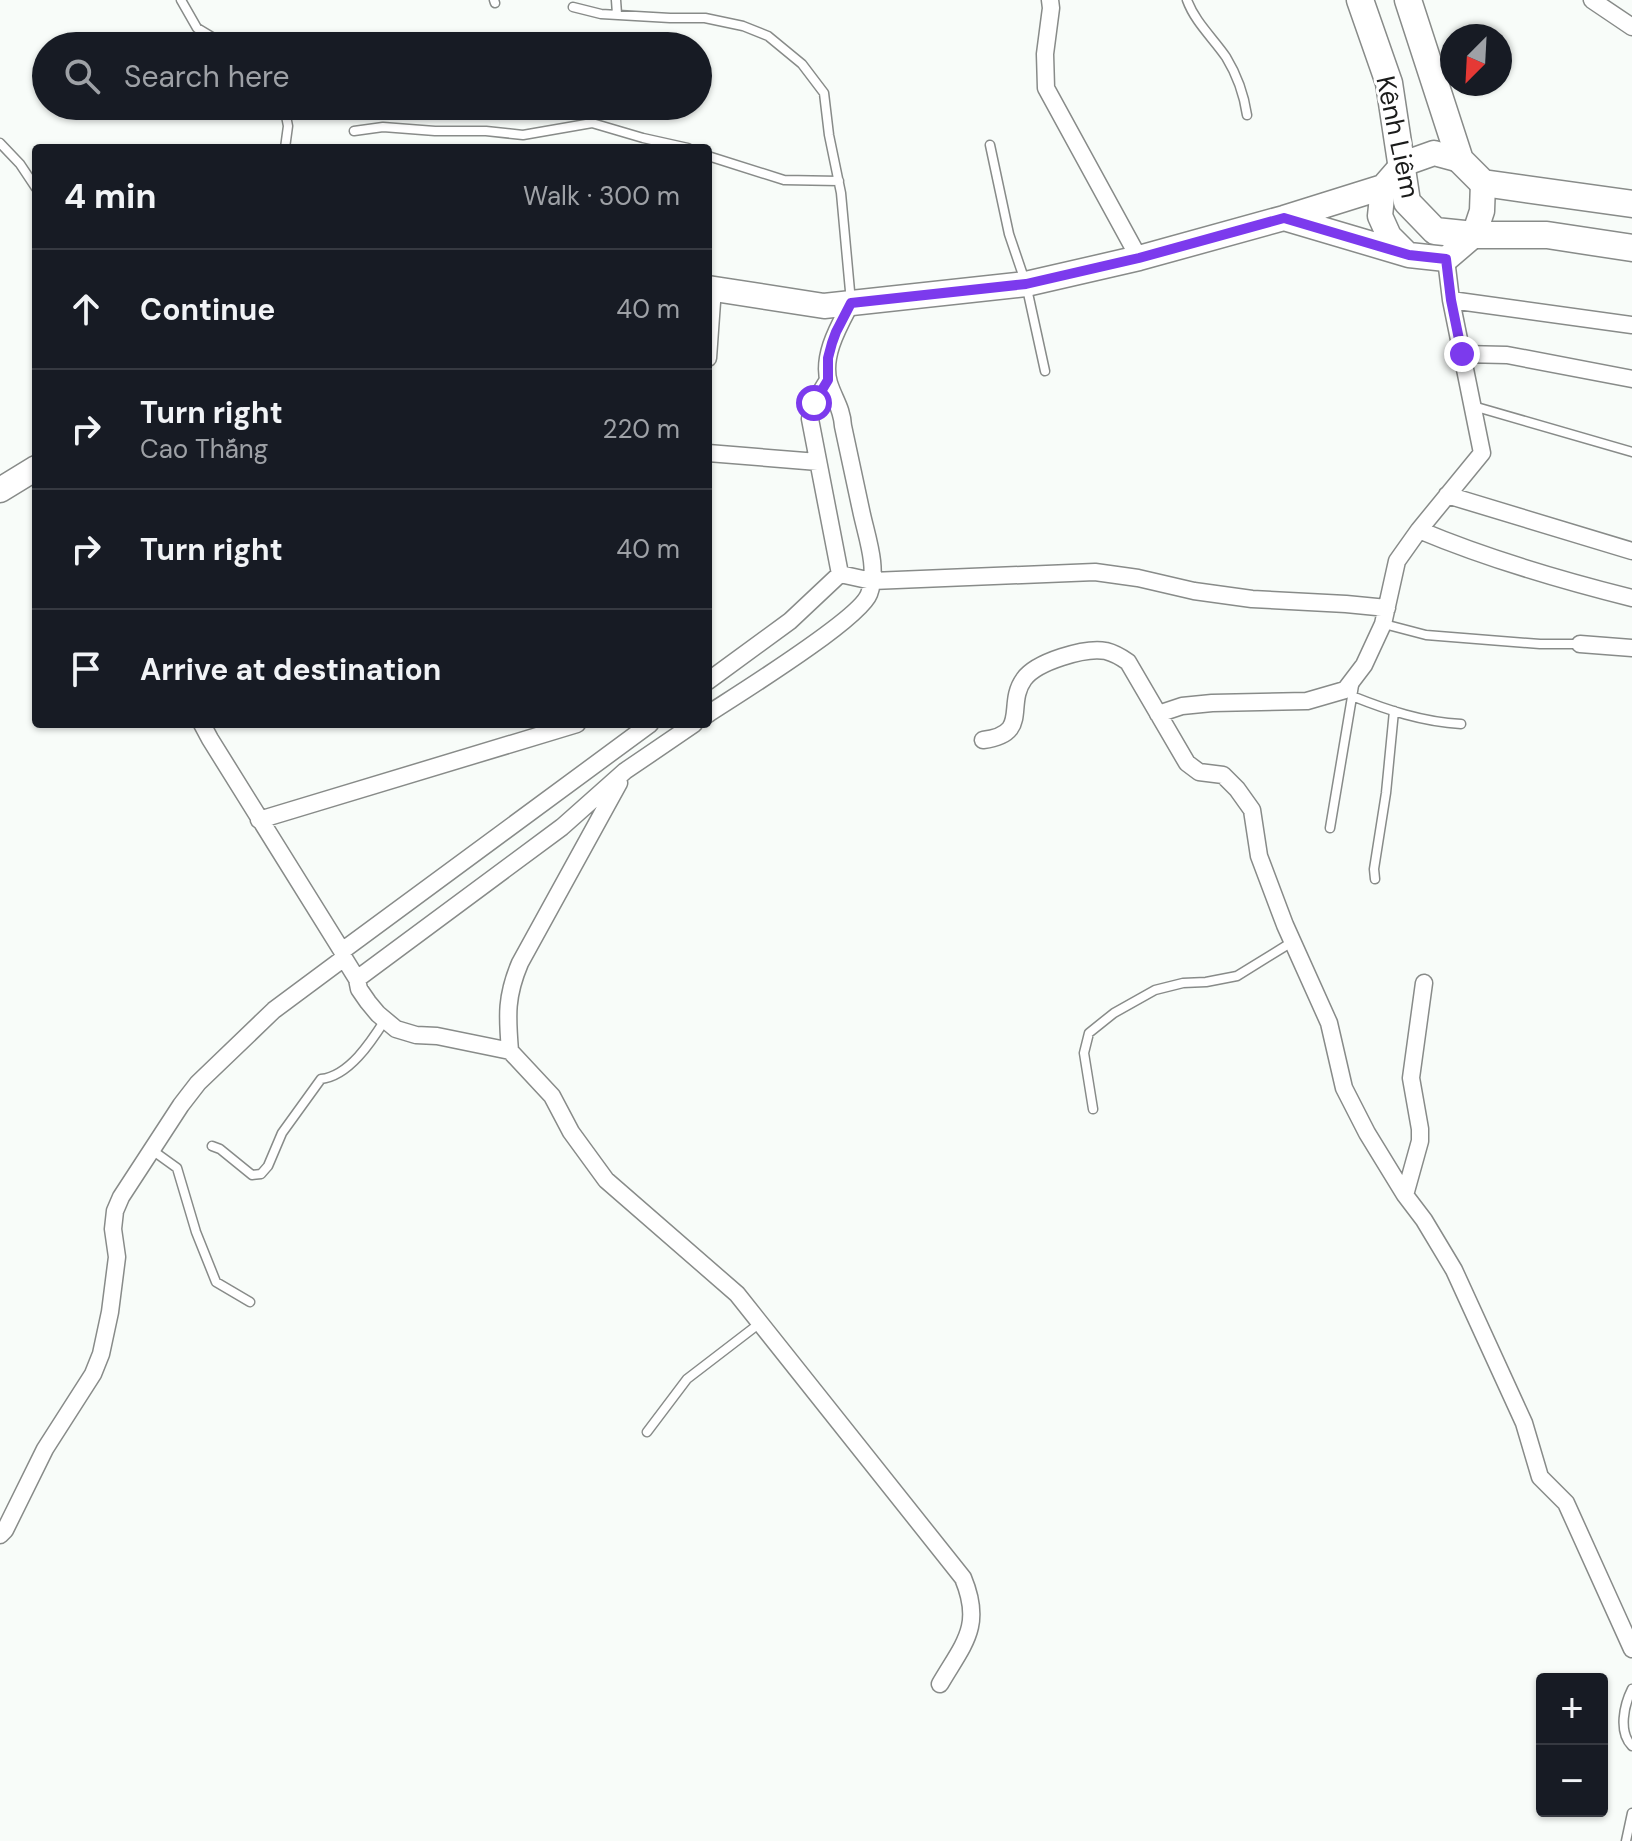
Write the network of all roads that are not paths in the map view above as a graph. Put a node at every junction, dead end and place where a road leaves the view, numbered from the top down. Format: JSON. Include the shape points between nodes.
{"nodes":[{"id":1,"x":181,"y":0,"type":"edge"},
{"id":2,"x":616,"y":0,"type":"edge"},
{"id":3,"x":1050,"y":0,"type":"edge"},
{"id":4,"x":1187,"y":0,"type":"edge"},
{"id":5,"x":1360,"y":0,"type":"edge"},
{"id":6,"x":1408,"y":0,"type":"edge"},
{"id":7,"x":1592,"y":0,"type":"edge"},
{"id":8,"x":573,"y":7,"type":"dead end"},
{"id":9,"x":617,"y":14,"type":"junction"},
{"id":10,"x":1632,"y":27,"type":"edge"},
{"id":11,"x":204,"y":32,"type":"edge"},
{"id":12,"x":1247,"y":115,"type":"dead end"},
{"id":13,"x":287,"y":120,"type":"edge"},
{"id":14,"x":354,"y":131,"type":"dead end"},
{"id":15,"x":0,"y":143,"type":"edge"},
{"id":16,"x":286,"y":144,"type":"edge"},
{"id":17,"x":670,"y":144,"type":"edge"},
{"id":18,"x":990,"y":145,"type":"dead end"},
{"id":19,"x":712,"y":157,"type":"edge"},
{"id":20,"x":1460,"y":160,"type":"junction"},
{"id":21,"x":1403,"y":164,"type":"junction"},
{"id":22,"x":839,"y":181,"type":"junction"},
{"id":23,"x":32,"y":182,"type":"edge"},
{"id":24,"x":1483,"y":183,"type":"junction"},
{"id":25,"x":1383,"y":187,"type":"junction"},
{"id":26,"x":1632,"y":204,"type":"edge"},
{"id":27,"x":1284,"y":218,"type":"junction"},
{"id":28,"x":1474,"y":235,"type":"junction"},
{"id":29,"x":1632,"y":248,"type":"edge"},
{"id":30,"x":1409,"y":255,"type":"junction"},
{"id":31,"x":1139,"y":258,"type":"junction"},
{"id":32,"x":1446,"y":259,"type":"junction"},
{"id":33,"x":1026,"y":284,"type":"junction"},
{"id":34,"x":712,"y":288,"type":"edge"},
{"id":35,"x":1451,"y":300,"type":"junction"},
{"id":36,"x":851,"y":303,"type":"junction"},
{"id":37,"x":1632,"y":325,"type":"edge"},
{"id":38,"x":1462,"y":354,"type":"junction"},
{"id":39,"x":1045,"y":371,"type":"dead end"},
{"id":40,"x":1632,"y":379,"type":"edge"},
{"id":41,"x":828,"y":380,"type":"junction"},
{"id":42,"x":1472,"y":406,"type":"junction"},
{"id":43,"x":1632,"y":452,"type":"edge"},
{"id":44,"x":712,"y":453,"type":"edge"},
{"id":45,"x":818,"y":462,"type":"junction"},
{"id":46,"x":32,"y":470,"type":"edge"},
{"id":47,"x":0,"y":490,"type":"edge"},
{"id":48,"x":1447,"y":495,"type":"junction"},
{"id":49,"x":1419,"y":530,"type":"junction"},
{"id":50,"x":1632,"y":551,"type":"edge"},
{"id":51,"x":840,"y":574,"type":"junction"},
{"id":52,"x":872,"y":581,"type":"junction"},
{"id":53,"x":1632,"y":598,"type":"edge"},
{"id":54,"x":1385,"y":616,"type":"junction"},
{"id":55,"x":1580,"y":644,"type":"joint"},
{"id":56,"x":1632,"y":648,"type":"edge"},
{"id":57,"x":1356,"y":676,"type":"junction"},
{"id":58,"x":712,"y":678,"type":"edge"},
{"id":59,"x":1352,"y":696,"type":"junction"},
{"id":60,"x":712,"y":711,"type":"edge"},
{"id":61,"x":1394,"y":711,"type":"junction"},
{"id":62,"x":1158,"y":714,"type":"junction"},
{"id":63,"x":1461,"y":724,"type":"dead end"},
{"id":64,"x":204,"y":728,"type":"edge"},
{"id":65,"x":564,"y":728,"type":"edge"},
{"id":66,"x":645,"y":728,"type":"edge"},
{"id":67,"x":688,"y":728,"type":"edge"},
{"id":68,"x":983,"y":740,"type":"dead end"},
{"id":69,"x":625,"y":771,"type":"junction"},
{"id":70,"x":259,"y":820,"type":"junction"},
{"id":71,"x":1330,"y":828,"type":"dead end"},
{"id":72,"x":1375,"y":879,"type":"dead end"},
{"id":73,"x":1293,"y":942,"type":"junction"},
{"id":74,"x":343,"y":955,"type":"junction"},
{"id":75,"x":357,"y":979,"type":"junction"},
{"id":76,"x":1424,"y":983,"type":"dead end"},
{"id":77,"x":385,"y":1020,"type":"junction"},
{"id":78,"x":510,"y":1051,"type":"junction"},
{"id":79,"x":1093,"y":1109,"type":"dead end"},
{"id":80,"x":212,"y":1146,"type":"dead end"},
{"id":81,"x":152,"y":1150,"type":"junction"},
{"id":82,"x":1405,"y":1195,"type":"junction"},
{"id":83,"x":250,"y":1302,"type":"dead end"},
{"id":84,"x":760,"y":1323,"type":"junction"},
{"id":85,"x":647,"y":1432,"type":"dead end"},
{"id":86,"x":0,"y":1535,"type":"edge"},
{"id":87,"x":1632,"y":1649,"type":"edge"},
{"id":88,"x":940,"y":1684,"type":"dead end"},
{"id":89,"x":1632,"y":1689,"type":"edge"},
{"id":90,"x":1632,"y":1746,"type":"edge"},
{"id":91,"x":1632,"y":1813,"type":"edge"},
{"id":92,"x":1626,"y":1841,"type":"edge"}],
"edges":[{"from":1,"to":11,"type":"lane"},
{"from":2,"to":9,"type":"lane"},
{"from":3,"to":31,"type":"street","via":[[1046,88]]},
{"from":4,"to":12,"type":"lane","via":[[1227,58]]},
{"from":5,"to":21,"type":"main road","name":"Kênh Liêm","via":[[1389,83]]},
{"from":6,"to":20,"type":"main road","name":"Kênh Liêm"},
{"from":7,"to":10,"type":"street"},
{"from":8,"to":9,"type":"lane"},
{"from":9,"to":22,"type":"lane","via":[[705,18],[768,36],[802,64],[824,93]]},
{"from":13,"to":16,"type":"lane"},
{"from":14,"to":17,"type":"lane","via":[[383,127],[523,135],[592,123]]},
{"from":15,"to":23,"type":"lane"},
{"from":18,"to":33,"type":"lane"},
{"from":19,"to":22,"type":"lane","via":[[784,180]]},
{"from":20,"to":21,"type":"main road","via":[[1434,153]]},
{"from":20,"to":24,"type":"main road","name":"Kênh Liêm"},
{"from":21,"to":25,"type":"main road"},
{"from":21,"to":28,"type":"main road","name":"Kênh Liêm","via":[[1407,202],[1435,231]]},
{"from":22,"to":36,"type":"lane"},
{"from":24,"to":26,"type":"main road"},
{"from":24,"to":28,"type":"main road"},
{"from":25,"to":27,"type":"main road"},
{"from":25,"to":30,"type":"main road","via":[[1380,216],[1389,236]]},
{"from":27,"to":30,"type":"main road"},
{"from":27,"to":31,"type":"main road"},
{"from":28,"to":29,"type":"main road","name":"Kênh Liêm","via":[[1547,235]]},
{"from":28,"to":32,"type":"main road"},
{"from":30,"to":32,"type":"main road"},
{"from":31,"to":33,"type":"main road"},
{"from":32,"to":35,"type":"street"},
{"from":33,"to":36,"type":"main road"},
{"from":33,"to":39,"type":"lane"},
{"from":34,"to":36,"type":"main road","via":[[824,306]]},
{"from":35,"to":37,"type":"street"},
{"from":35,"to":38,"type":"street"},
{"from":36,"to":41,"type":"street","via":[[832,343]]},
{"from":38,"to":40,"type":"street","via":[[1507,355]]},
{"from":38,"to":42,"type":"street"},
{"from":41,"to":45,"type":"street","via":[[810,419]]},
{"from":41,"to":52,"type":"street","via":[[842,410]]},
{"from":42,"to":43,"type":"lane"},
{"from":42,"to":48,"type":"street","via":[[1482,453]]},
{"from":44,"to":45,"type":"street"},
{"from":45,"to":51,"type":"street"},
{"from":46,"to":47,"type":"main road"},
{"from":48,"to":49,"type":"street"},
{"from":48,"to":50,"type":"street"},
{"from":49,"to":53,"type":"street"},
{"from":49,"to":54,"type":"street","via":[[1397,561]]},
{"from":51,"to":52,"type":"street"},
{"from":51,"to":58,"type":"street","via":[[790,621]]},
{"from":52,"to":54,"type":"street","via":[[1095,572],[1252,599],[1346,604]]},
{"from":52,"to":60,"type":"street","via":[[869,596],[837,627]]},
{"from":54,"to":55,"type":"lane","via":[[1426,635]]},
{"from":54,"to":57,"type":"street"},
{"from":55,"to":56,"type":"street"},
{"from":57,"to":59,"type":"lane"},
{"from":57,"to":62,"type":"street","via":[[1345,690],[1307,701],[1212,703]]},
{"from":59,"to":61,"type":"lane"},
{"from":59,"to":71,"type":"lane"},
{"from":61,"to":63,"type":"lane"},
{"from":61,"to":72,"type":"lane"},
{"from":62,"to":68,"type":"street","via":[[1128,662],[1102,650],[1073,654],[1038,666],[1025,677],[1016,694],[1014,724],[1002,735]]},
{"from":62,"to":73,"type":"street","via":[[1187,763],[1199,772],[1223,775],[1252,810],[1259,856]]},
{"from":64,"to":70,"type":"street"},
{"from":65,"to":70,"type":"street"},
{"from":66,"to":74,"type":"street"},
{"from":67,"to":69,"type":"street"},
{"from":69,"to":75,"type":"street","via":[[562,827]]},
{"from":69,"to":78,"type":"street","via":[[513,979],[507,1016]]},
{"from":70,"to":74,"type":"street"},
{"from":73,"to":79,"type":"lane","via":[[1237,976],[1155,990],[1089,1033],[1084,1053]]},
{"from":73,"to":82,"type":"street","via":[[1329,1023],[1344,1088]]},
{"from":74,"to":75,"type":"street"},
{"from":74,"to":81,"type":"street","via":[[274,1010],[198,1083]]},
{"from":75,"to":77,"type":"street"},
{"from":76,"to":82,"type":"street","via":[[1411,1078],[1420,1141]]},
{"from":77,"to":78,"type":"street","via":[[416,1035]]},
{"from":77,"to":80,"type":"lane","via":[[366,1050],[332,1078],[321,1079],[282,1133],[261,1174],[252,1175]]},
{"from":78,"to":84,"type":"street","via":[[552,1096],[606,1180],[737,1294]]},
{"from":81,"to":83,"type":"lane","via":[[177,1168],[216,1282]]},
{"from":81,"to":86,"type":"street","via":[[115,1211],[117,1257],[101,1354]]},
{"from":82,"to":87,"type":"street","via":[[1454,1270],[1524,1423],[1540,1477],[1566,1503]]},
{"from":84,"to":85,"type":"lane","via":[[687,1379]]},
{"from":84,"to":88,"type":"street","via":[[963,1578],[971,1597],[971,1630]]},
{"from":89,"to":90,"type":"lane","via":[[1624,1709],[1625,1733]]},
{"from":91,"to":92,"type":"lane"}]}
